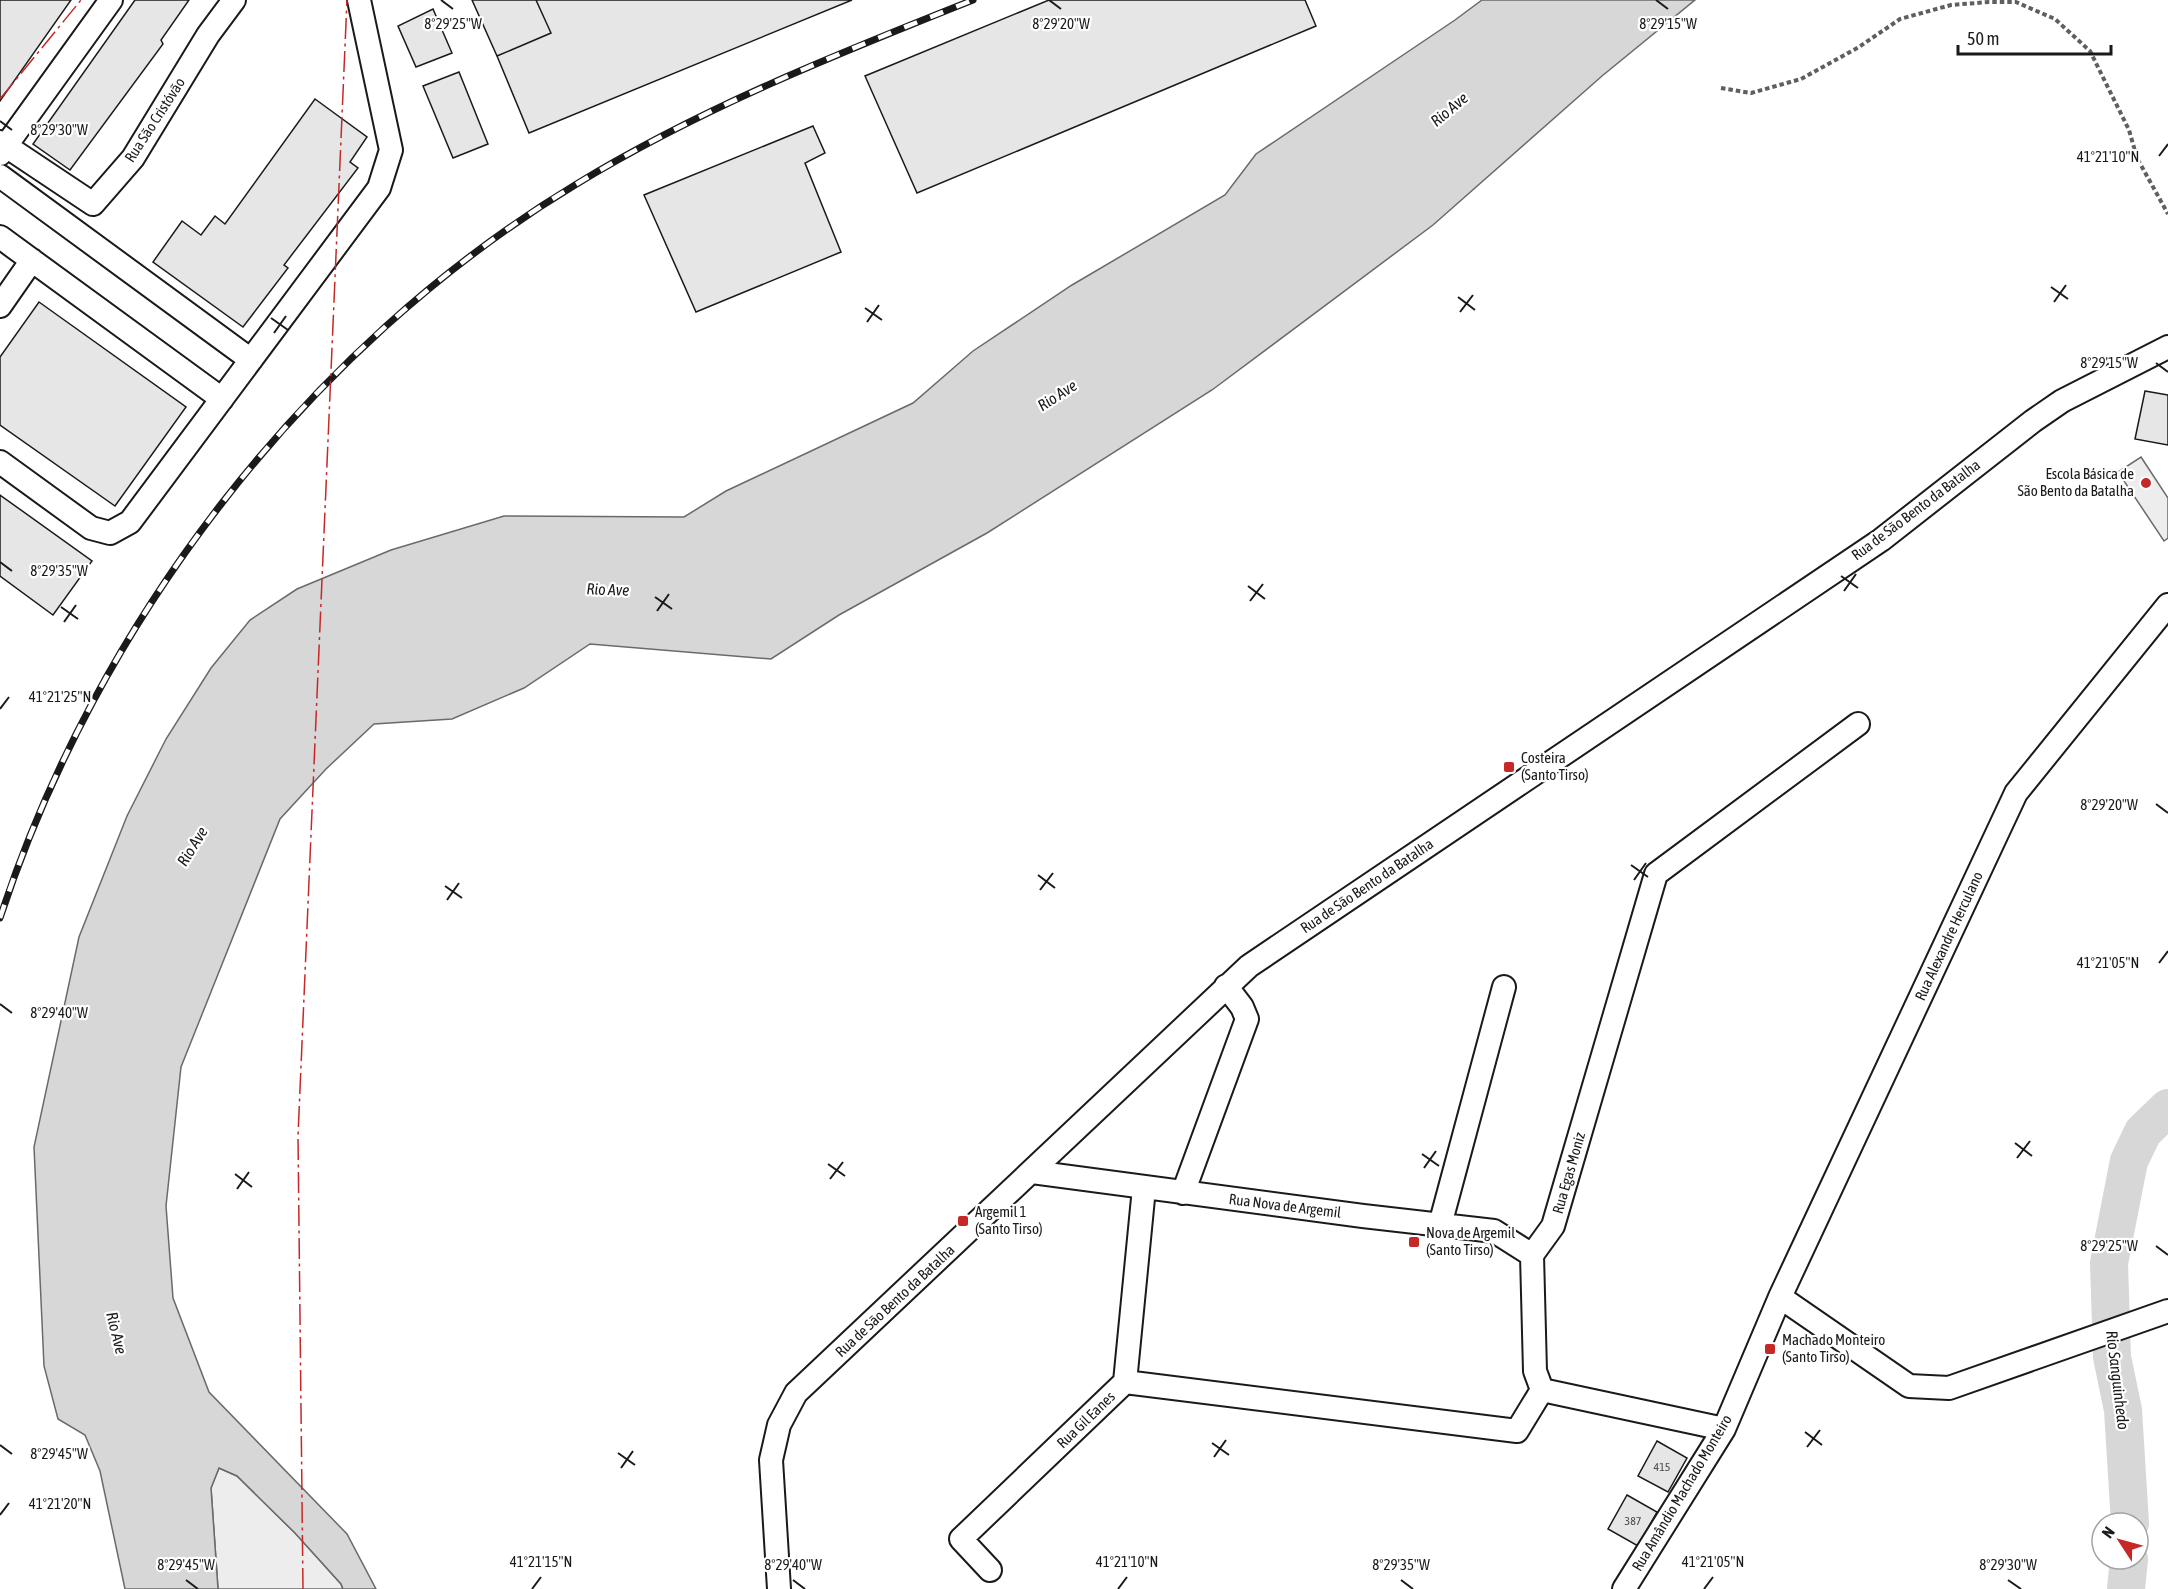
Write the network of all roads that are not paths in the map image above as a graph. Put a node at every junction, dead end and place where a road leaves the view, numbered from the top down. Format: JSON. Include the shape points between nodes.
{"nodes":[{"id":1,"x":111,"y":0,"type":"edge"},
{"id":2,"x":234,"y":0,"type":"edge"},
{"id":3,"x":360,"y":0,"type":"edge"},
{"id":4,"x":2,"y":147,"type":"edge"},
{"id":5,"x":0,"y":176,"type":"edge"},
{"id":6,"x":0,"y":237,"type":"edge"},
{"id":7,"x":32,"y":260,"type":"junction"},
{"id":8,"x":0,"y":306,"type":"edge"},
{"id":9,"x":2168,"y":347,"type":"edge"},
{"id":10,"x":251,"y":360,"type":"junction"},
{"id":11,"x":222,"y":399,"type":"junction"},
{"id":12,"x":0,"y":462,"type":"edge"},
{"id":13,"x":2168,"y":605,"type":"edge"},
{"id":14,"x":1858,"y":724,"type":"dead end"},
{"id":15,"x":1226,"y":986,"type":"junction"},
{"id":16,"x":1504,"y":987,"type":"dead end"},
{"id":17,"x":1032,"y":1172,"type":"junction"},
{"id":18,"x":1144,"y":1188,"type":"junction"},
{"id":19,"x":1183,"y":1193,"type":"junction"},
{"id":20,"x":1440,"y":1225,"type":"junction"},
{"id":21,"x":1532,"y":1255,"type":"junction"},
{"id":22,"x":1780,"y":1298,"type":"junction"},
{"id":23,"x":2168,"y":1311,"type":"edge"},
{"id":24,"x":1125,"y":1382,"type":"junction"},
{"id":25,"x":1542,"y":1390,"type":"junction"},
{"id":26,"x":1724,"y":1429,"type":"junction"},
{"id":27,"x":990,"y":1570,"type":"dead end"},
{"id":28,"x":779,"y":1589,"type":"edge"},
{"id":29,"x":1624,"y":1589,"type":"edge"}],
"edges":[{"from":1,"to":4,"type":"street"},
{"from":2,"to":4,"type":"street","name":"Rua São Cristóvão","via":[[208,35],[133,158],[93,204]]},
{"from":3,"to":10,"type":"street","via":[[391,150],[379,188]]},
{"from":5,"to":10,"type":"street"},
{"from":6,"to":7,"type":"street"},
{"from":7,"to":8,"type":"street"},
{"from":7,"to":11,"type":"street"},
{"from":9,"to":15,"type":"street","name":"Rua de São Bento da Batalha","via":[[2033,420],[1881,540],[1268,953]]},
{"from":10,"to":11,"type":"street"},
{"from":11,"to":12,"type":"street","via":[[130,522],[111,534],[91,528]]},
{"from":13,"to":22,"type":"street","name":"Rua Alexandre Herculano","via":[[2016,793]]},
{"from":14,"to":21,"type":"street","name":"Rua Egas Moniz","via":[[1656,874],[1553,1226]]},
{"from":15,"to":17,"type":"street","name":"Rua de São Bento da Batalha"},
{"from":15,"to":19,"type":"street","via":[[1247,1019]]},
{"from":16,"to":20,"type":"street"},
{"from":17,"to":18,"type":"street","name":"Rua Nova de Argemil"},
{"from":17,"to":28,"type":"street","name":"Rua de São Bento da Batalha","via":[[796,1394],[779,1425],[771,1460]]},
{"from":18,"to":19,"type":"street","name":"Rua Nova de Argemil"},
{"from":18,"to":24,"type":"street","name":"Rua Gil Eanes"},
{"from":19,"to":20,"type":"street","name":"Rua Nova de Argemil"},
{"from":20,"to":21,"type":"street","name":"Rua Nova de Argemil","via":[[1494,1231]]},
{"from":21,"to":25,"type":"street","via":[[1535,1371]]},
{"from":22,"to":23,"type":"street","via":[[1909,1386],[1949,1388]]},
{"from":22,"to":26,"type":"street","name":"Rua Amândio Machado Monteiro"},
{"from":24,"to":25,"type":"street","via":[[1517,1431]]},
{"from":24,"to":27,"type":"street","name":"Rua Gil Eanes","via":[[961,1539]]},
{"from":25,"to":26,"type":"street"},
{"from":26,"to":29,"type":"street","name":"Rua Amândio Machado Monteiro"}]}
